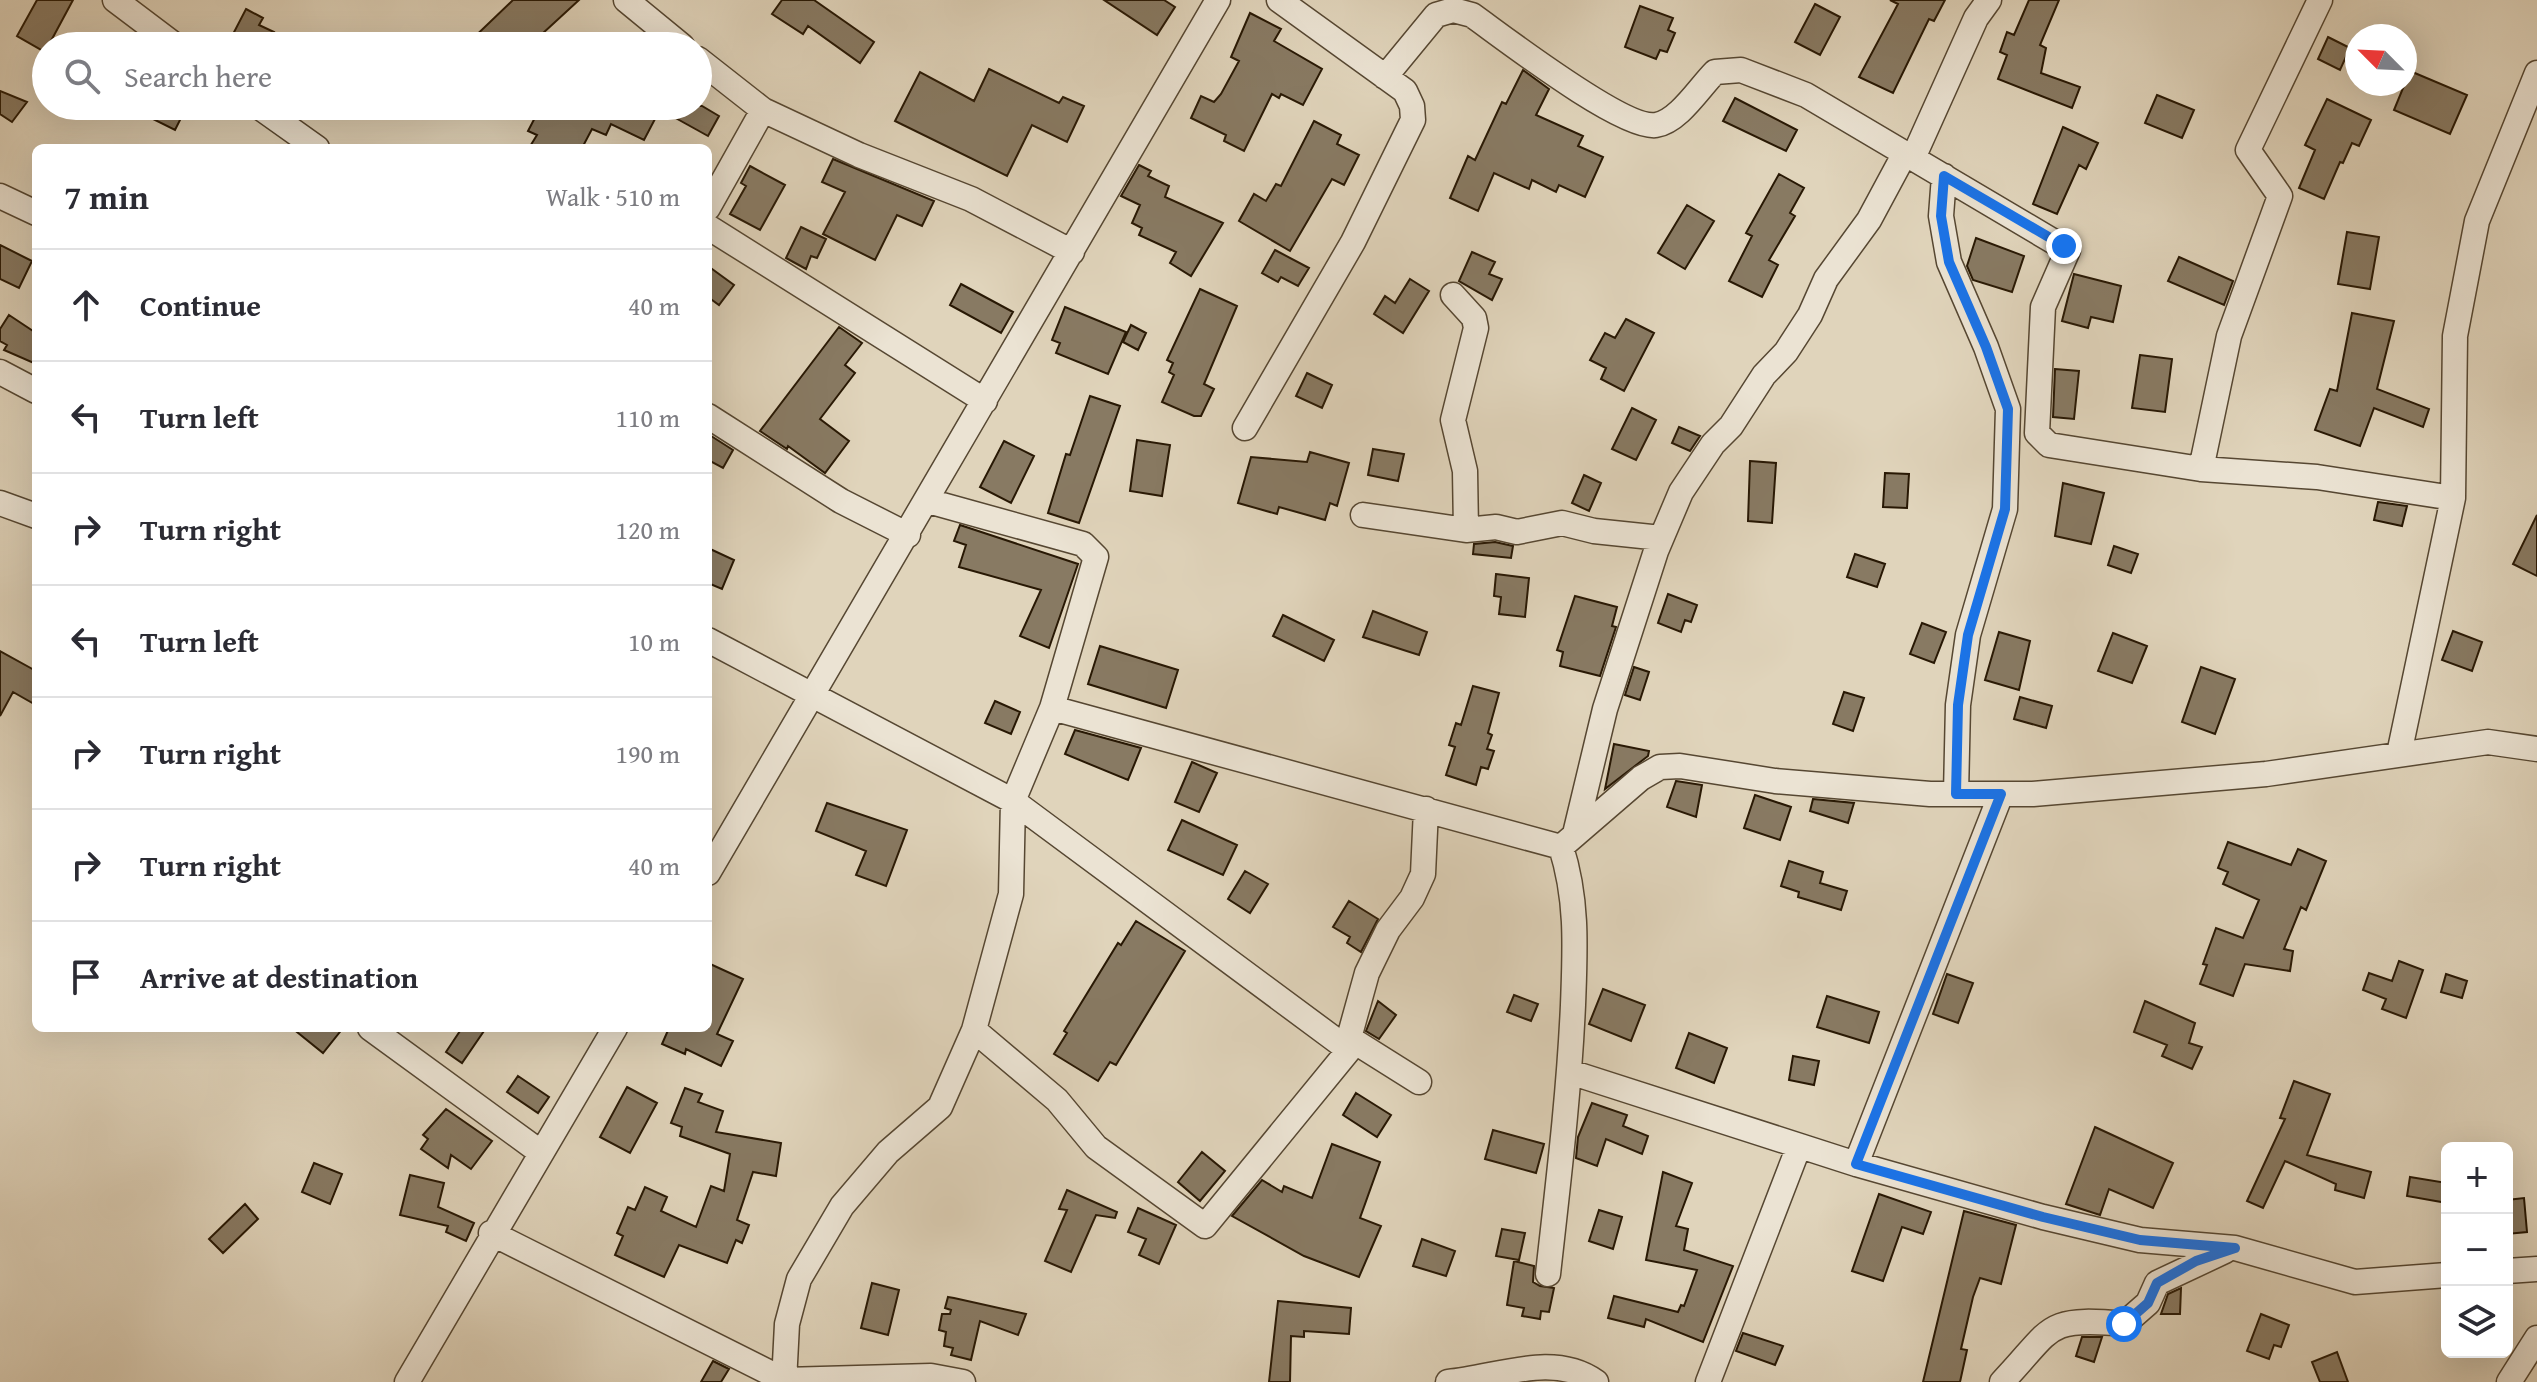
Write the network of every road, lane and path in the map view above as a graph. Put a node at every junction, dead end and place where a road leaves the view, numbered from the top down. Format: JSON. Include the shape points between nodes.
{"nodes":[{"id":1,"x":115,"y":0,"type":"edge"},
{"id":2,"x":626,"y":0,"type":"edge"},
{"id":3,"x":1279,"y":0,"type":"edge"},
{"id":4,"x":1989,"y":0,"type":"edge"},
{"id":5,"x":2320,"y":0,"type":"edge"},
{"id":6,"x":1214,"y":2,"type":"edge"},
{"id":7,"x":157,"y":32,"type":"edge"},
{"id":8,"x":665,"y":32,"type":"edge"},
{"id":9,"x":712,"y":70,"type":"edge"},
{"id":10,"x":2537,"y":73,"type":"edge"},
{"id":11,"x":1385,"y":77,"type":"junction"},
{"id":12,"x":763,"y":110,"type":"junction"},
{"id":13,"x":278,"y":120,"type":"edge"},
{"id":14,"x":311,"y":144,"type":"edge"},
{"id":15,"x":1909,"y":156,"type":"junction"},
{"id":16,"x":1944,"y":176,"type":"junction"},
{"id":17,"x":0,"y":196,"type":"edge"},
{"id":18,"x":712,"y":201,"type":"edge"},
{"id":19,"x":32,"y":211,"type":"edge"},
{"id":20,"x":712,"y":230,"type":"edge"},
{"id":21,"x":1072,"y":252,"type":"junction"},
{"id":22,"x":1453,"y":295,"type":"dead end"},
{"id":23,"x":0,"y":372,"type":"edge"},
{"id":24,"x":32,"y":389,"type":"edge"},
{"id":25,"x":985,"y":401,"type":"junction"},
{"id":26,"x":712,"y":419,"type":"edge"},
{"id":27,"x":1245,"y":428,"type":"dead end"},
{"id":28,"x":2201,"y":469,"type":"junction"},
{"id":29,"x":2453,"y":498,"type":"junction"},
{"id":30,"x":928,"y":501,"type":"junction"},
{"id":31,"x":0,"y":503,"type":"edge"},
{"id":32,"x":32,"y":515,"type":"edge"},
{"id":33,"x":1363,"y":515,"type":"dead end"},
{"id":34,"x":1466,"y":530,"type":"junction"},
{"id":35,"x":908,"y":535,"type":"junction"},
{"id":36,"x":1661,"y":538,"type":"junction"},
{"id":37,"x":712,"y":642,"type":"edge"},
{"id":38,"x":814,"y":697,"type":"junction"},
{"id":39,"x":1052,"y":708,"type":"junction"},
{"id":40,"x":2537,"y":749,"type":"edge"},
{"id":41,"x":2399,"y":754,"type":"junction"},
{"id":42,"x":1956,"y":794,"type":"junction"},
{"id":43,"x":2001,"y":794,"type":"junction"},
{"id":44,"x":1013,"y":801,"type":"junction"},
{"id":45,"x":1426,"y":809,"type":"junction"},
{"id":46,"x":1568,"y":841,"type":"junction"},
{"id":47,"x":712,"y":866,"type":"edge"},
{"id":48,"x":974,"y":1030,"type":"junction"},
{"id":49,"x":375,"y":1032,"type":"edge"},
{"id":50,"x":613,"y":1032,"type":"edge"},
{"id":51,"x":1570,"y":1072,"type":"junction"},
{"id":52,"x":1419,"y":1082,"type":"dead end"},
{"id":53,"x":1799,"y":1146,"type":"junction"},
{"id":54,"x":540,"y":1152,"type":"junction"},
{"id":55,"x":1856,"y":1164,"type":"junction"},
{"id":56,"x":491,"y":1233,"type":"junction"},
{"id":57,"x":2235,"y":1248,"type":"junction"},
{"id":58,"x":2537,"y":1269,"type":"edge"},
{"id":59,"x":2513,"y":1271,"type":"edge"},
{"id":60,"x":1548,"y":1274,"type":"dead end"},
{"id":61,"x":2441,"y":1275,"type":"edge"},
{"id":62,"x":2537,"y":1338,"type":"edge"},
{"id":63,"x":784,"y":1381,"type":"edge"},
{"id":64,"x":407,"y":1382,"type":"edge"},
{"id":65,"x":963,"y":1382,"type":"edge"},
{"id":66,"x":1448,"y":1382,"type":"edge"},
{"id":67,"x":1596,"y":1382,"type":"edge"},
{"id":68,"x":1708,"y":1382,"type":"edge"},
{"id":69,"x":2002,"y":1382,"type":"edge"},
{"id":70,"x":2509,"y":1382,"type":"edge"}],
"edges":[{"from":1,"to":7,"type":"street"},
{"from":2,"to":8,"type":"street"},
{"from":3,"to":11,"type":"street"},
{"from":4,"to":15,"type":"street"},
{"from":5,"to":28,"type":"street","via":[[2248,150],[2280,196],[2229,336]]},
{"from":6,"to":21,"type":"street"},
{"from":9,"to":12,"type":"street"},
{"from":10,"to":29,"type":"street","via":[[2474,235],[2455,336]]},
{"from":11,"to":15,"type":"street","via":[[1436,15],[1453,10],[1472,15],[1632,121],[1654,125],[1671,119],[1715,72],[1741,70],[1806,95]]},
{"from":11,"to":27,"type":"street","via":[[1405,91],[1413,120],[1353,242]]},
{"from":12,"to":18,"type":"street"},
{"from":12,"to":21,"type":"street","via":[[971,199]]},
{"from":13,"to":14,"type":"street"},
{"from":15,"to":16,"type":"street"},
{"from":15,"to":36,"type":"street","via":[[1826,279],[1786,352],[1701,459]]},
{"from":16,"to":28,"type":"street","via":[[2068,250],[2043,307],[2040,439],[2049,445]]},
{"from":16,"to":42,"type":"street","via":[[1941,216],[1949,262],[2008,409],[2005,509],[1968,635],[1958,705]]},
{"from":17,"to":19,"type":"street"},
{"from":20,"to":25,"type":"street"},
{"from":21,"to":25,"type":"street"},
{"from":22,"to":34,"type":"street","via":[[1474,318],[1476,328],[1453,420],[1465,471]]},
{"from":23,"to":24,"type":"street"},
{"from":25,"to":30,"type":"street"},
{"from":26,"to":35,"type":"street","via":[[841,501]]},
{"from":28,"to":29,"type":"street","via":[[2317,477]]},
{"from":29,"to":41,"type":"street"},
{"from":30,"to":35,"type":"street"},
{"from":30,"to":39,"type":"street","via":[[1083,544],[1096,557]]},
{"from":31,"to":32,"type":"street"},
{"from":33,"to":34,"type":"street"},
{"from":34,"to":36,"type":"street","via":[[1496,527],[1517,532],[1562,523]]},
{"from":35,"to":38,"type":"street"},
{"from":36,"to":46,"type":"street"},
{"from":37,"to":38,"type":"street"},
{"from":38,"to":44,"type":"street"},
{"from":38,"to":47,"type":"street"},
{"from":39,"to":44,"type":"street"},
{"from":39,"to":45,"type":"street"},
{"from":40,"to":41,"type":"street","via":[[2488,742]]},
{"from":41,"to":43,"type":"street","via":[[2266,774]]},
{"from":42,"to":43,"type":"street"},
{"from":42,"to":46,"type":"street","via":[[1660,767]]},
{"from":43,"to":55,"type":"street"},
{"from":44,"to":48,"type":"street","via":[[1011,894]]},
{"from":44,"to":48,"type":"street","via":[[1349,1050],[1205,1226],[1096,1147],[1057,1100]]},
{"from":45,"to":46,"type":"street"},
{"from":45,"to":52,"type":"street","via":[[1423,874],[1367,973],[1349,1038]]},
{"from":46,"to":51,"type":"street","via":[[1575,931]]},
{"from":48,"to":63,"type":"street","via":[[940,1107],[888,1152],[842,1206],[799,1279],[787,1324]]},
{"from":49,"to":54,"type":"street"},
{"from":50,"to":54,"type":"street"},
{"from":51,"to":53,"type":"street"},
{"from":51,"to":60,"type":"street"},
{"from":53,"to":55,"type":"street"},
{"from":53,"to":68,"type":"street"},
{"from":54,"to":56,"type":"street"},
{"from":55,"to":57,"type":"street","via":[[2140,1240]]},
{"from":56,"to":63,"type":"street"},
{"from":56,"to":64,"type":"street"},
{"from":57,"to":61,"type":"street","via":[[2355,1282]]},
{"from":57,"to":69,"type":"street","via":[[2196,1261],[2157,1283],[2148,1303],[2124,1324],[2080,1320],[2050,1329]]},
{"from":58,"to":59,"type":"street"},
{"from":62,"to":70,"type":"street"},
{"from":63,"to":65,"type":"street","via":[[931,1376]]},
{"from":66,"to":67,"type":"street","via":[[1520,1368],[1580,1370]]}]}
